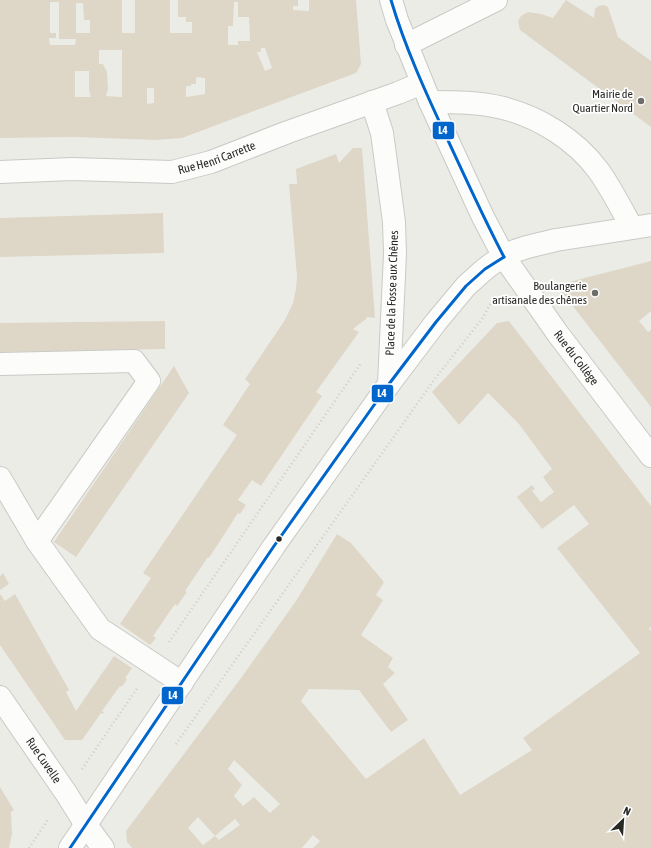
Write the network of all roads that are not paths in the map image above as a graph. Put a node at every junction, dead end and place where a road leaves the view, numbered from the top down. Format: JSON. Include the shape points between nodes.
{"nodes":[{"id":1,"x":391,"y":0,"type":"edge"},
{"id":2,"x":496,"y":0,"type":"edge"},
{"id":3,"x":406,"y":44,"type":"junction"},
{"id":4,"x":426,"y":92,"type":"junction"},
{"id":5,"x":372,"y":102,"type":"junction"},
{"id":6,"x":0,"y":172,"type":"edge"},
{"id":7,"x":642,"y":226,"type":"edge"},
{"id":8,"x":504,"y":257,"type":"junction"},
{"id":9,"x":0,"y":364,"type":"edge"},
{"id":10,"x":389,"y":384,"type":"junction"},
{"id":11,"x":651,"y":456,"type":"edge"},
{"id":12,"x":0,"y":478,"type":"edge"},
{"id":13,"x":37,"y":540,"type":"junction"},
{"id":14,"x":182,"y":683,"type":"junction"},
{"id":15,"x":0,"y":697,"type":"edge"},
{"id":16,"x":86,"y":825,"type":"junction"},
{"id":17,"x":70,"y":848,"type":"edge"},
{"id":18,"x":103,"y":848,"type":"edge"}],
"edges":[{"from":1,"to":3,"type":"street"},
{"from":2,"to":3,"type":"street"},
{"from":3,"to":4,"type":"street"},
{"from":4,"to":5,"type":"street","name":"Rue Henri Carrette"},
{"from":4,"to":7,"type":"street","name":"Place de la Fosse aux Chênes","via":[[467,103],[503,108],[534,119],[557,132],[579,148]]},
{"from":4,"to":8,"type":"street"},
{"from":5,"to":6,"type":"street","name":"Rue Henri Carrette","via":[[211,162],[172,172],[72,169]]},
{"from":5,"to":10,"type":"street","name":"Place de la Fosse aux Chênes","via":[[382,133],[394,222]]},
{"from":7,"to":8,"type":"street","name":"Place de la Fosse aux Chênes","via":[[542,243]]},
{"from":8,"to":10,"type":"street","name":"Place de la Fosse aux Chênes","via":[[466,286]]},
{"from":8,"to":11,"type":"street","name":"Rue du Collège","via":[[558,334]]},
{"from":9,"to":13,"type":"street","via":[[134,361],[149,381]]},
{"from":10,"to":14,"type":"street","via":[[274,546]]},
{"from":12,"to":13,"type":"street"},
{"from":13,"to":14,"type":"street","via":[[100,629]]},
{"from":14,"to":16,"type":"street"},
{"from":15,"to":16,"type":"street","name":"Rue Cuvelle"},
{"from":16,"to":17,"type":"street"},
{"from":16,"to":18,"type":"street","name":"Rue Cuvelle"}]}
